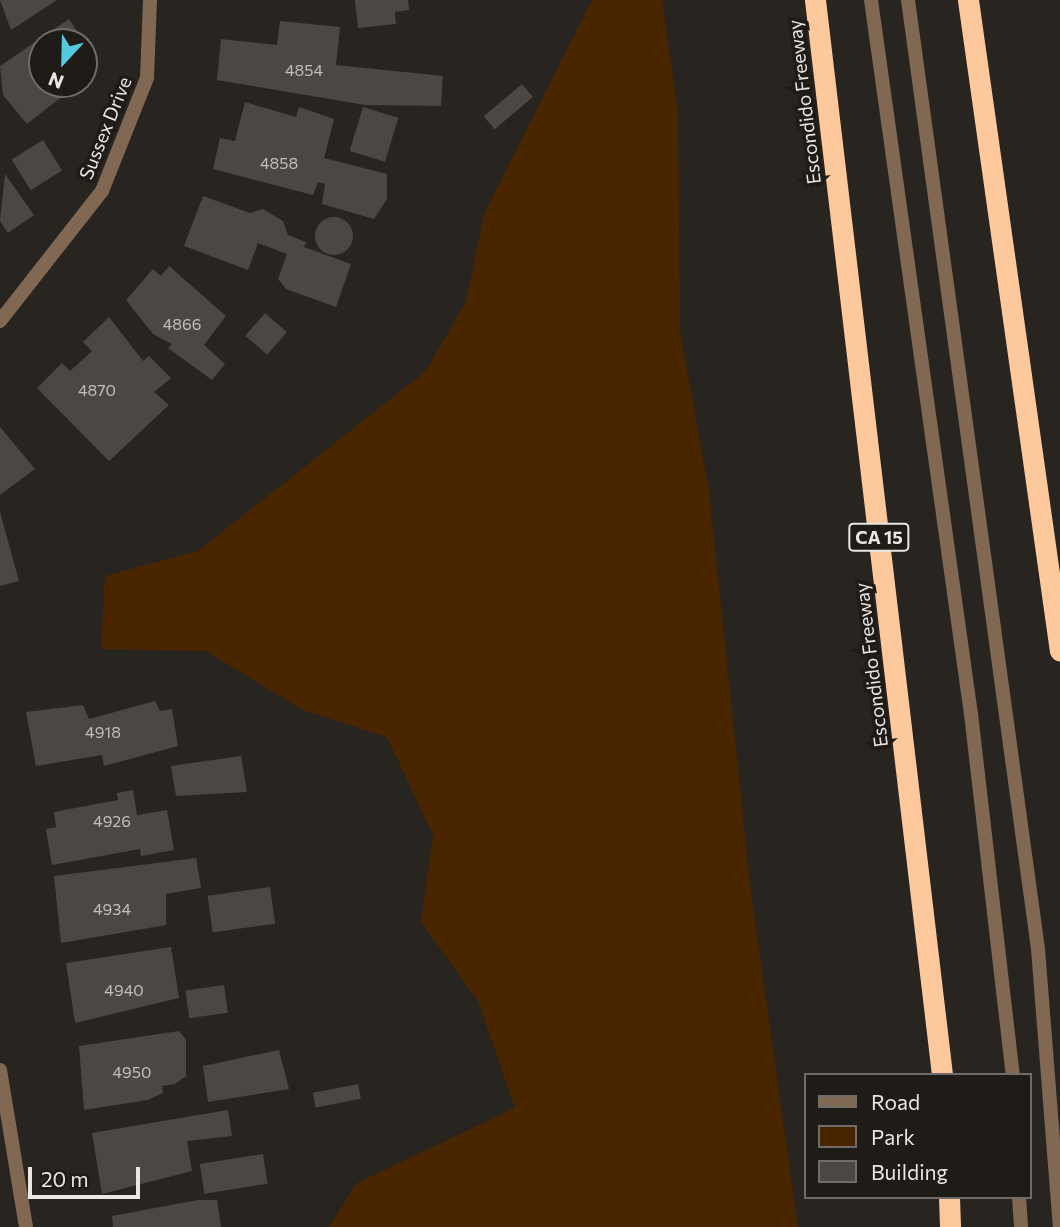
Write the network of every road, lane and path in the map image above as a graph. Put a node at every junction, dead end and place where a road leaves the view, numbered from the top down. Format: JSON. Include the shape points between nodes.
{"nodes":[{"id":1,"x":150,"y":0,"type":"edge"},
{"id":2,"x":815,"y":0,"type":"edge"},
{"id":3,"x":871,"y":0,"type":"edge"},
{"id":4,"x":908,"y":0,"type":"edge"},
{"id":5,"x":968,"y":0,"type":"edge"},
{"id":6,"x":0,"y":321,"type":"edge"},
{"id":7,"x":1060,"y":651,"type":"edge"},
{"id":8,"x":0,"y":1070,"type":"edge"},
{"id":9,"x":942,"y":1073,"type":"edge"},
{"id":10,"x":1013,"y":1073,"type":"edge"},
{"id":11,"x":949,"y":1199,"type":"edge"},
{"id":12,"x":1019,"y":1199,"type":"edge"},
{"id":13,"x":26,"y":1227,"type":"edge"},
{"id":14,"x":950,"y":1227,"type":"edge"},
{"id":15,"x":1021,"y":1227,"type":"edge"},
{"id":16,"x":1060,"y":1227,"type":"edge"}],
"edges":[{"from":1,"to":6,"type":"street","name":"Sussex Drive","via":[[147,78],[102,191]]},
{"from":2,"to":9,"type":"highway","name":"Escondido Freeway","number":"CA 15"},
{"from":3,"to":10,"type":"street","via":[[971,714]]},
{"from":4,"to":16,"type":"street","via":[[1038,949]]},
{"from":5,"to":7,"type":"highway"},
{"from":8,"to":13,"type":"street"},
{"from":11,"to":14,"type":"highway"},
{"from":12,"to":15,"type":"street"}]}
